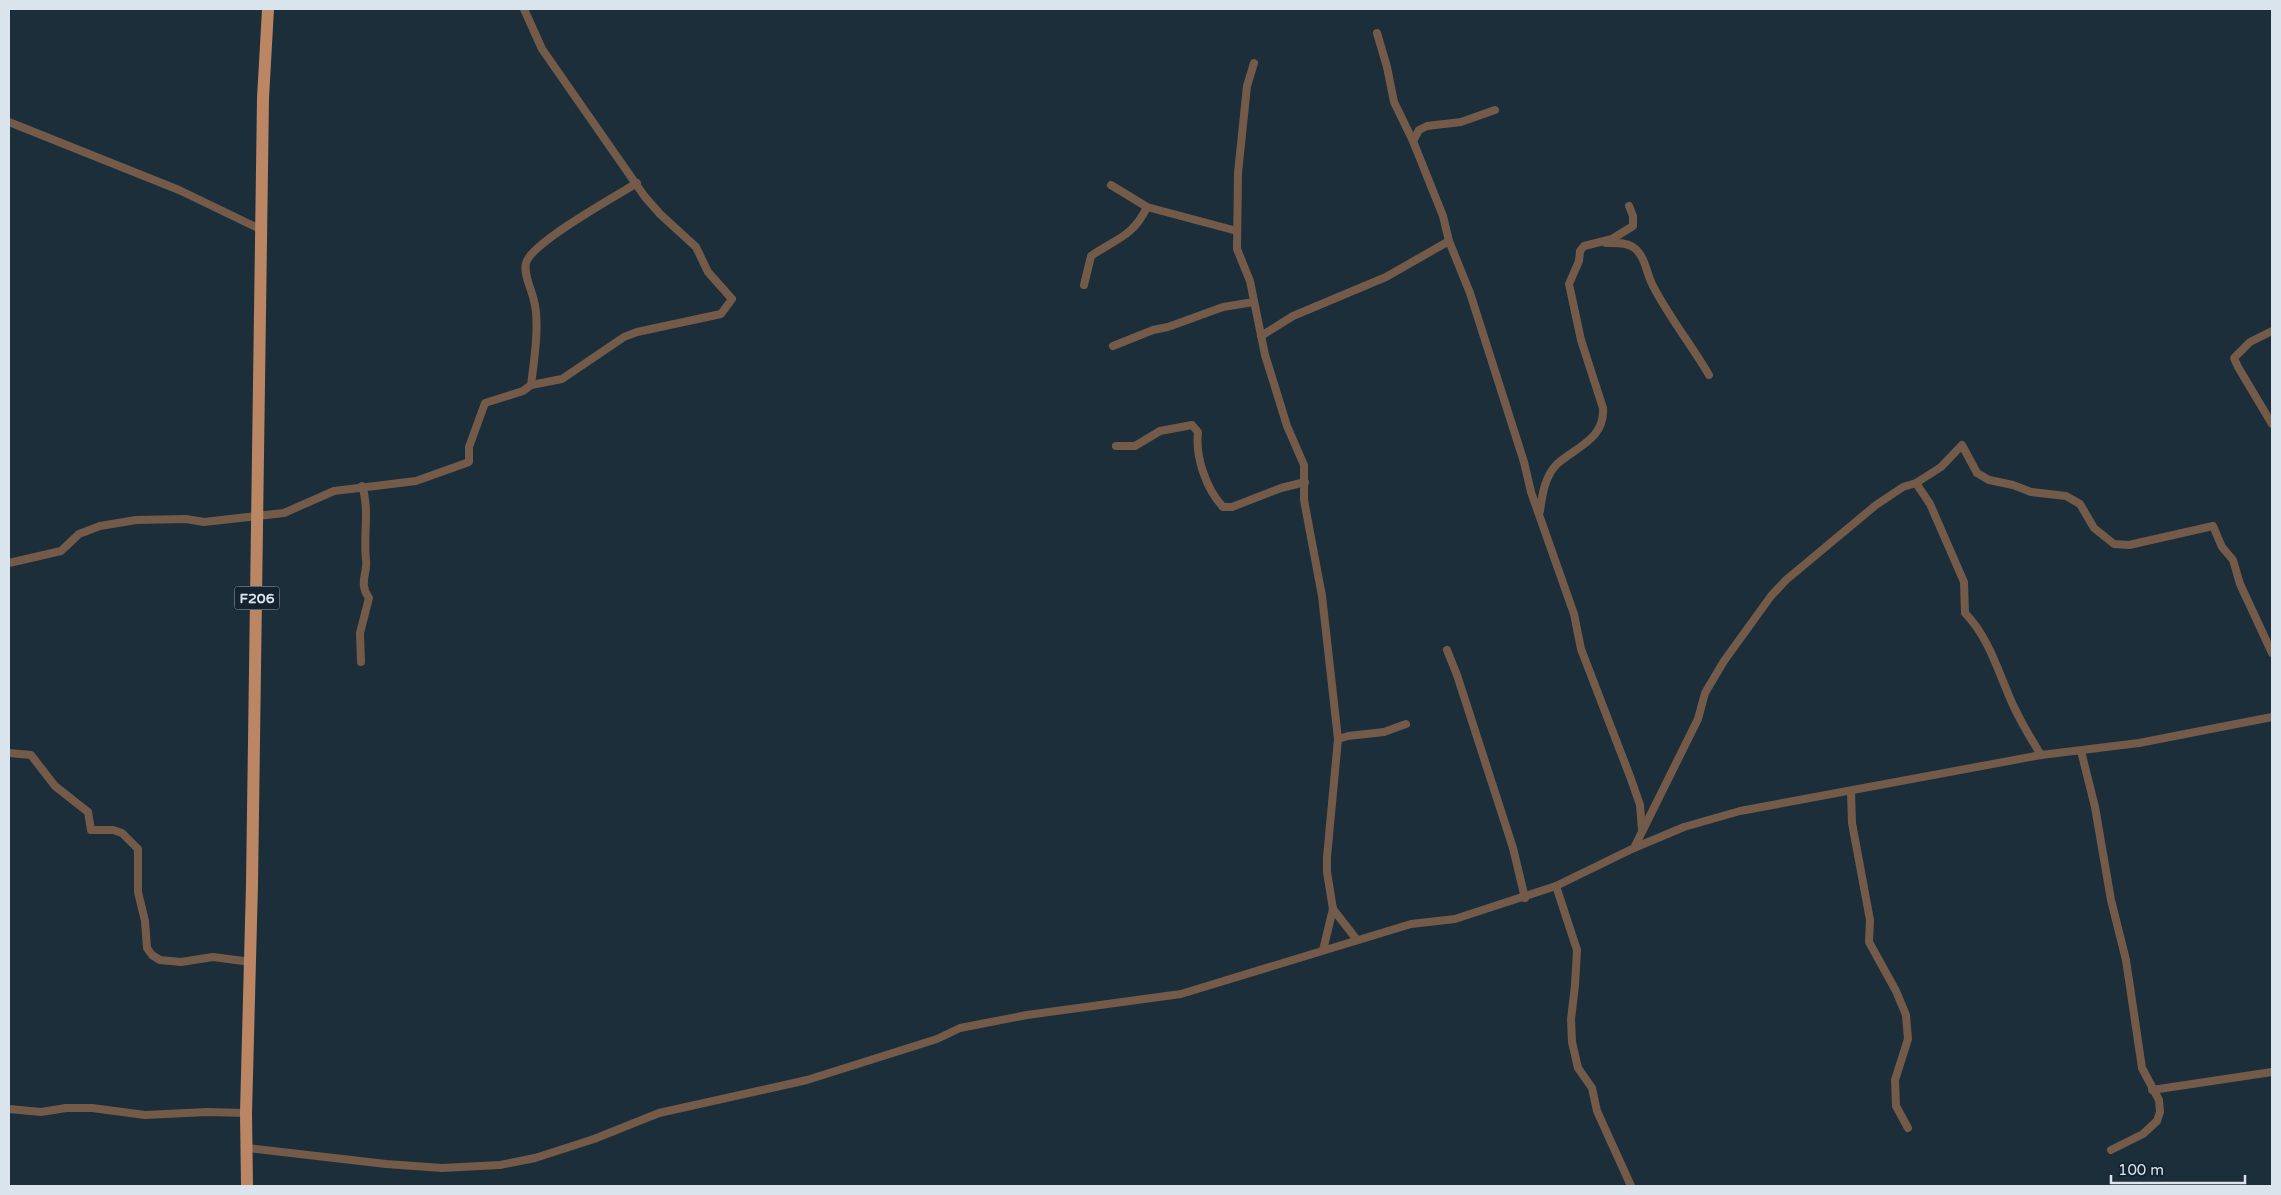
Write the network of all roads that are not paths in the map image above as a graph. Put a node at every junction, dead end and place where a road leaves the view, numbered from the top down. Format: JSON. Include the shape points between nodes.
{"nodes":[{"id":1,"x":268,"y":9,"type":"edge"},
{"id":2,"x":524,"y":9,"type":"edge"},
{"id":3,"x":1377,"y":33,"type":"dead end"},
{"id":4,"x":1254,"y":63,"type":"dead end"},
{"id":5,"x":1495,"y":110,"type":"dead end"},
{"id":6,"x":9,"y":122,"type":"edge"},
{"id":7,"x":1413,"y":141,"type":"junction"},
{"id":8,"x":637,"y":183,"type":"junction"},
{"id":9,"x":1111,"y":185,"type":"dead end"},
{"id":10,"x":1628,"y":206,"type":"dead end"},
{"id":11,"x":1147,"y":207,"type":"junction"},
{"id":12,"x":262,"y":230,"type":"junction"},
{"id":13,"x":1237,"y":231,"type":"junction"},
{"id":14,"x":1449,"y":241,"type":"junction"},
{"id":15,"x":1599,"y":243,"type":"junction"},
{"id":16,"x":1084,"y":285,"type":"dead end"},
{"id":17,"x":1254,"y":302,"type":"junction"},
{"id":18,"x":2272,"y":332,"type":"edge"},
{"id":19,"x":1261,"y":336,"type":"junction"},
{"id":20,"x":1113,"y":346,"type":"dead end"},
{"id":21,"x":1709,"y":375,"type":"dead end"},
{"id":22,"x":531,"y":385,"type":"junction"},
{"id":23,"x":2272,"y":424,"type":"edge"},
{"id":24,"x":1116,"y":446,"type":"dead end"},
{"id":25,"x":1305,"y":482,"type":"junction"},
{"id":26,"x":1916,"y":482,"type":"junction"},
{"id":27,"x":362,"y":486,"type":"junction"},
{"id":28,"x":1540,"y":513,"type":"junction"},
{"id":29,"x":258,"y":516,"type":"junction"},
{"id":30,"x":9,"y":564,"type":"edge"},
{"id":31,"x":1447,"y":650,"type":"dead end"},
{"id":32,"x":2272,"y":653,"type":"edge"},
{"id":33,"x":361,"y":662,"type":"dead end"},
{"id":34,"x":2272,"y":717,"type":"edge"},
{"id":35,"x":1406,"y":724,"type":"dead end"},
{"id":36,"x":1338,"y":740,"type":"junction"},
{"id":37,"x":2081,"y":751,"type":"junction"},
{"id":38,"x":9,"y":753,"type":"edge"},
{"id":39,"x":2041,"y":755,"type":"junction"},
{"id":40,"x":1851,"y":792,"type":"junction"},
{"id":41,"x":1642,"y":830,"type":"junction"},
{"id":42,"x":1634,"y":848,"type":"junction"},
{"id":43,"x":1556,"y":886,"type":"junction"},
{"id":44,"x":1525,"y":898,"type":"junction"},
{"id":45,"x":1333,"y":908,"type":"junction"},
{"id":46,"x":1358,"y":940,"type":"junction"},
{"id":47,"x":1323,"y":950,"type":"junction"},
{"id":48,"x":251,"y":962,"type":"junction"},
{"id":49,"x":2272,"y":1072,"type":"edge"},
{"id":50,"x":2152,"y":1090,"type":"junction"},
{"id":51,"x":9,"y":1109,"type":"edge"},
{"id":52,"x":246,"y":1113,"type":"junction"},
{"id":53,"x":1908,"y":1128,"type":"dead end"},
{"id":54,"x":248,"y":1148,"type":"junction"},
{"id":55,"x":2111,"y":1150,"type":"dead end"},
{"id":56,"x":247,"y":1186,"type":"edge"},
{"id":57,"x":1631,"y":1186,"type":"edge"}],
"edges":[{"from":1,"to":12,"type":"main road","number":"F206","via":[[263,98]]},
{"from":2,"to":8,"type":"street","via":[[542,49]]},
{"from":3,"to":7,"type":"street","via":[[1394,102]]},
{"from":4,"to":13,"type":"street","via":[[1247,86],[1238,173]]},
{"from":5,"to":7,"type":"street","via":[[1461,122],[1427,126],[1419,130]]},
{"from":6,"to":12,"type":"street","via":[[170,186]]},
{"from":7,"to":14,"type":"street","via":[[1443,216]]},
{"from":8,"to":22,"type":"street","via":[[578,219],[536,249],[526,262],[525,270],[536,309]]},
{"from":8,"to":22,"type":"street","via":[[660,214],[696,247],[708,272],[732,299],[721,314],[637,332],[624,337],[562,379]]},
{"from":9,"to":11,"type":"street"},
{"from":10,"to":15,"type":"street","via":[[1633,226]]},
{"from":11,"to":13,"type":"street"},
{"from":11,"to":16,"type":"street","via":[[1121,240],[1091,256]]},
{"from":12,"to":29,"type":"main road","number":"F206"},
{"from":13,"to":17,"type":"street","via":[[1237,249],[1250,281]]},
{"from":14,"to":19,"type":"street","via":[[1386,277],[1293,316]]},
{"from":14,"to":28,"type":"street","via":[[1470,293]]},
{"from":15,"to":21,"type":"street","via":[[1632,246],[1641,256],[1650,282]]},
{"from":15,"to":28,"type":"street","via":[[1584,246],[1580,251],[1569,284],[1574,315],[1604,420],[1590,440],[1556,465],[1542,495]]},
{"from":17,"to":19,"type":"street"},
{"from":17,"to":20,"type":"street","via":[[1223,307]]},
{"from":18,"to":23,"type":"street","via":[[2250,342],[2234,358]]},
{"from":19,"to":25,"type":"street","via":[[1287,426],[1304,466]]},
{"from":22,"to":27,"type":"street","via":[[515,394],[485,403],[469,447],[468,462],[416,481]]},
{"from":24,"to":25,"type":"street","via":[[1135,446],[1160,431],[1192,425],[1198,432],[1196,445],[1206,476],[1216,500],[1223,507],[1232,507]]},
{"from":25,"to":36,"type":"street","via":[[1304,500],[1322,596]]},
{"from":26,"to":32,"type":"street","via":[[1941,467],[1962,445],[1976,473],[2030,492],[2066,496],[2080,504],[2094,528],[2114,544],[2129,546],[2213,526],[2222,547],[2233,560],[2240,584]]},
{"from":26,"to":39,"type":"street","via":[[1930,504],[1964,582],[1965,613],[1983,635],[2014,707]]},
{"from":26,"to":41,"type":"street","via":[[1902,487],[1876,505],[1771,596],[1705,692],[1698,719]]},
{"from":27,"to":29,"type":"street","via":[[334,491],[284,513]]},
{"from":27,"to":33,"type":"street","via":[[366,497],[363,577],[369,598],[360,633]]},
{"from":28,"to":41,"type":"street","via":[[1574,614],[1581,649],[1640,805]]},
{"from":29,"to":30,"type":"street","via":[[204,522],[136,520],[100,526],[79,534],[60,551]]},
{"from":29,"to":48,"type":"main road","number":"F206"},
{"from":31,"to":44,"type":"street","via":[[1513,848]]},
{"from":34,"to":37,"type":"street"},
{"from":35,"to":36,"type":"street","via":[[1384,732]]},
{"from":36,"to":45,"type":"street","via":[[1327,857]]},
{"from":37,"to":39,"type":"street"},
{"from":37,"to":50,"type":"street","via":[[2126,960],[2142,1068]]},
{"from":38,"to":48,"type":"street","via":[[31,755],[55,786],[88,812],[91,830],[122,833],[138,849],[138,892],[147,948],[152,954],[160,960],[181,962],[213,957]]},
{"from":39,"to":40,"type":"street"},
{"from":40,"to":42,"type":"street","via":[[1740,811],[1684,827]]},
{"from":40,"to":53,"type":"street","via":[[1852,823],[1870,920],[1869,942],[1906,1015],[1908,1039],[1895,1080],[1896,1106]]},
{"from":41,"to":42,"type":"street"},
{"from":42,"to":43,"type":"street"},
{"from":43,"to":44,"type":"street"},
{"from":43,"to":57,"type":"street","via":[[1576,950],[1576,985],[1571,1019],[1578,1068],[1592,1088],[1597,1111]]},
{"from":44,"to":46,"type":"street","via":[[1455,919],[1411,924]]},
{"from":45,"to":46,"type":"street"},
{"from":45,"to":47,"type":"street"},
{"from":46,"to":47,"type":"street"},
{"from":47,"to":54,"type":"street","via":[[1181,994],[1027,1014],[960,1028],[938,1039],[807,1080],[659,1113],[535,1158],[500,1165],[423,1167]]},
{"from":48,"to":52,"type":"main road","number":"F206"},
{"from":49,"to":50,"type":"street"},
{"from":50,"to":55,"type":"street","via":[[2159,1100],[2157,1121],[2142,1134]]},
{"from":51,"to":52,"type":"street","via":[[41,1112],[92,1108],[145,1115]]},
{"from":52,"to":54,"type":"main road","number":"F206"},
{"from":54,"to":56,"type":"main road","number":"F206"}]}
